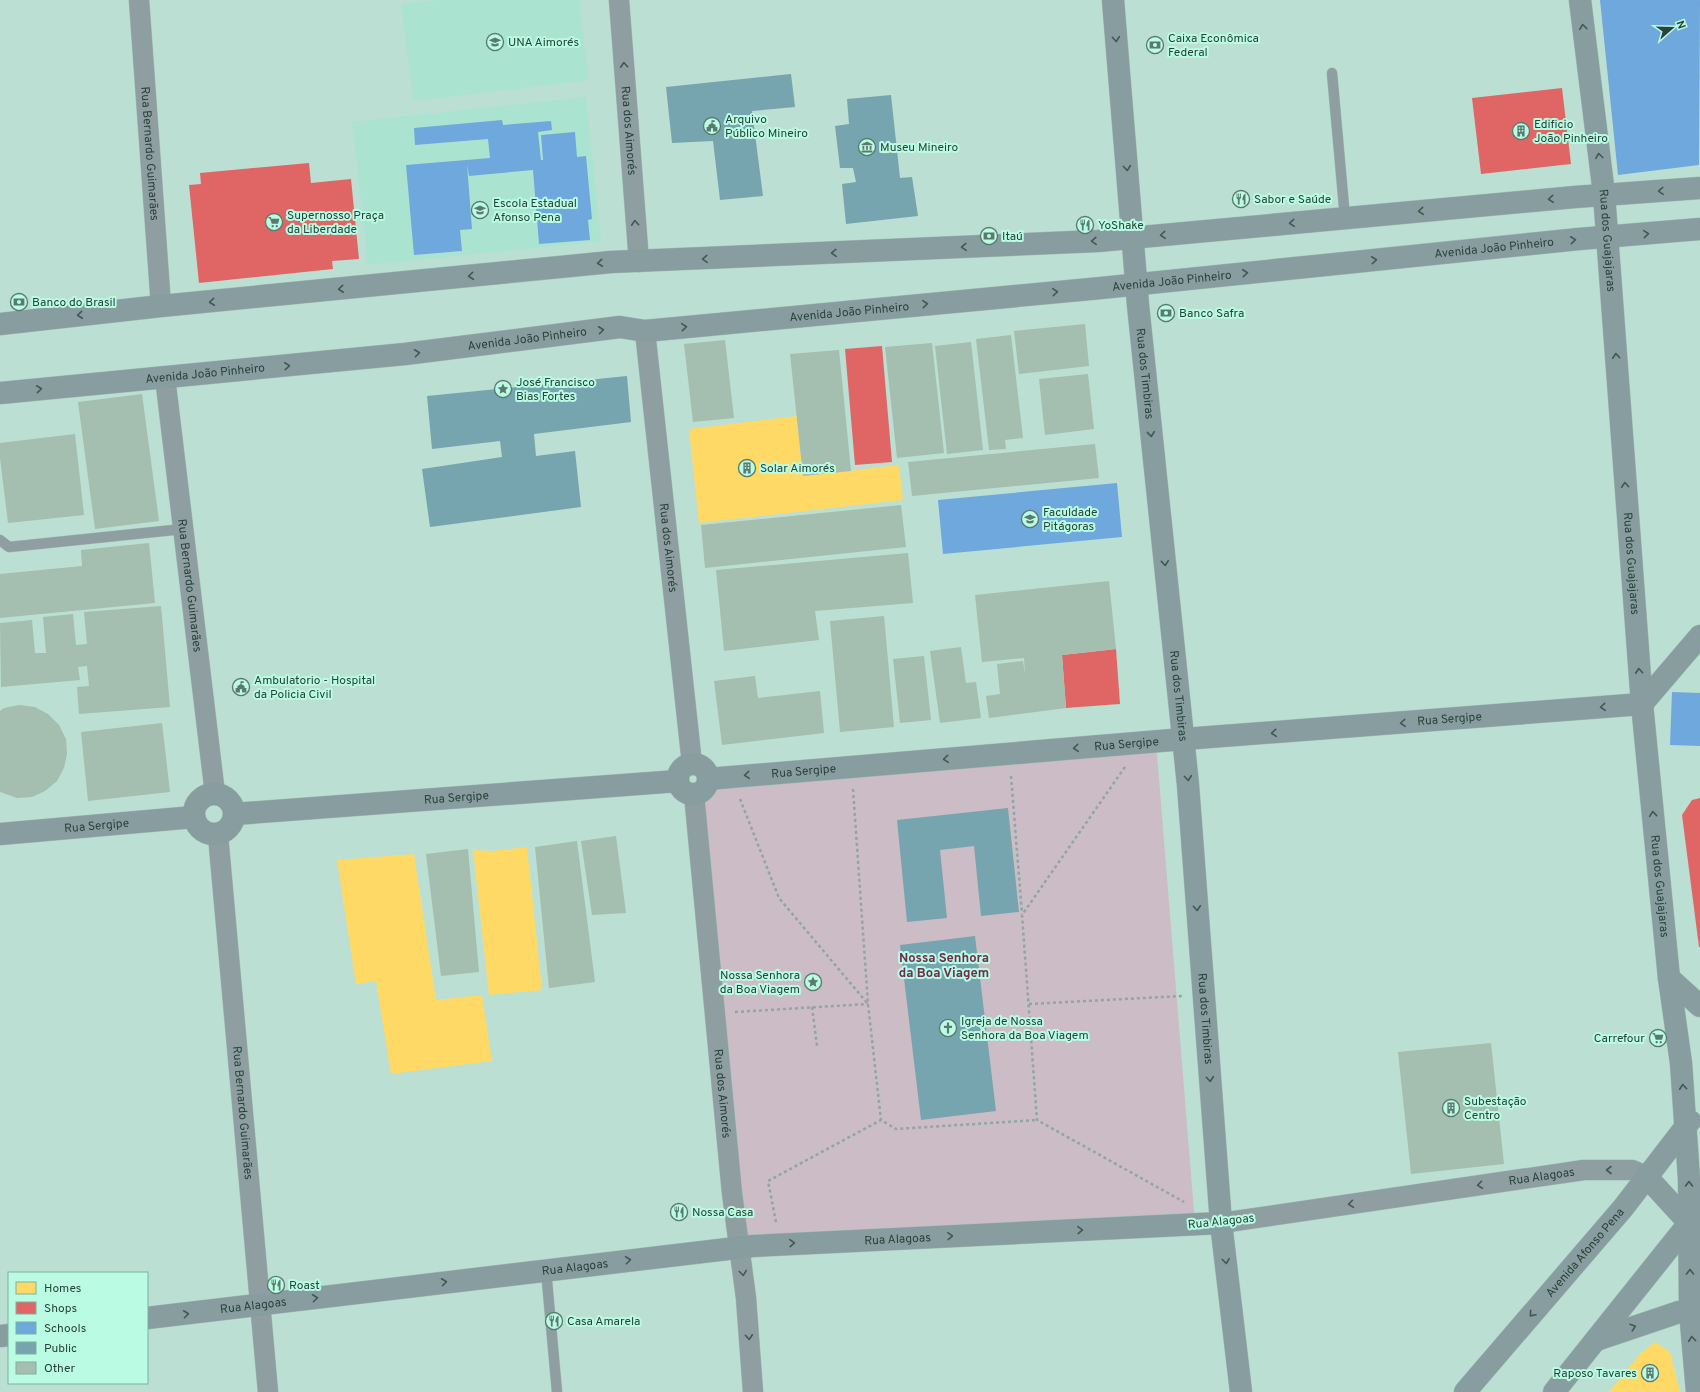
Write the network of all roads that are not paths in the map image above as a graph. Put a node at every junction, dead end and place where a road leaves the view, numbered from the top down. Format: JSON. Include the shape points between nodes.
{"nodes":[{"id":1,"x":139,"y":0,"type":"edge"},
{"id":2,"x":619,"y":0,"type":"edge"},
{"id":3,"x":1113,"y":0,"type":"edge"},
{"id":4,"x":1580,"y":0,"type":"edge"},
{"id":5,"x":1332,"y":73,"type":"dead end"},
{"id":6,"x":1695,"y":185,"type":"edge"},
{"id":7,"x":1604,"y":194,"type":"junction"},
{"id":8,"x":1345,"y":218,"type":"junction"},
{"id":9,"x":1700,"y":229,"type":"edge"},
{"id":10,"x":1607,"y":237,"type":"junction"},
{"id":11,"x":1133,"y":238,"type":"junction"},
{"id":12,"x":639,"y":262,"type":"junction"},
{"id":13,"x":1136,"y":284,"type":"junction"},
{"id":14,"x":161,"y":306,"type":"junction"},
{"id":15,"x":0,"y":324,"type":"edge"},
{"id":16,"x":646,"y":331,"type":"junction"},
{"id":17,"x":165,"y":377,"type":"junction"},
{"id":18,"x":0,"y":393,"type":"edge"},
{"id":19,"x":183,"y":529,"type":"junction"},
{"id":20,"x":0,"y":540,"type":"edge"},
{"id":21,"x":1700,"y":636,"type":"edge"},
{"id":22,"x":1642,"y":704,"type":"junction"},
{"id":23,"x":1184,"y":739,"type":"junction"},
{"id":24,"x":692,"y":764,"type":"joint"},
{"id":25,"x":693,"y":785,"type":"junction"},
{"id":26,"x":215,"y":794,"type":"junction"},
{"id":27,"x":234,"y":814,"type":"junction"},
{"id":28,"x":194,"y":817,"type":"junction"},
{"id":29,"x":0,"y":834,"type":"edge"},
{"id":30,"x":218,"y":835,"type":"junction"},
{"id":31,"x":1669,"y":978,"type":"junction"},
{"id":32,"x":1700,"y":1006,"type":"edge"},
{"id":33,"x":1700,"y":1109,"type":"edge"},
{"id":34,"x":1686,"y":1126,"type":"junction"},
{"id":35,"x":1646,"y":1176,"type":"junction"},
{"id":36,"x":1695,"y":1216,"type":"edge"},
{"id":37,"x":1221,"y":1223,"type":"junction"},
{"id":38,"x":739,"y":1247,"type":"junction"},
{"id":39,"x":546,"y":1270,"type":"junction"},
{"id":40,"x":260,"y":1305,"type":"junction"},
{"id":41,"x":1695,"y":1312,"type":"edge"},
{"id":42,"x":148,"y":1318,"type":"edge"},
{"id":43,"x":1596,"y":1340,"type":"junction"},
{"id":44,"x":268,"y":1392,"type":"edge"},
{"id":45,"x":557,"y":1392,"type":"edge"},
{"id":46,"x":753,"y":1392,"type":"edge"},
{"id":47,"x":1242,"y":1392,"type":"edge"},
{"id":48,"x":1465,"y":1392,"type":"edge"},
{"id":49,"x":1554,"y":1392,"type":"edge"},
{"id":50,"x":1697,"y":1392,"type":"edge"}],
"edges":[{"from":1,"to":14,"type":"street","name":"Rua Bernardo Guimarães"},
{"from":12,"to":2,"type":"street","name":"Rua dos Aimorés","one_way":true},
{"from":3,"to":11,"type":"street","name":"Rua dos Timbiras","one_way":true},
{"from":7,"to":4,"type":"street","name":"Rua dos Guajajaras","one_way":true},
{"from":5,"to":8,"type":"lane"},
{"from":6,"to":7,"type":"street","one_way":true},
{"from":7,"to":8,"type":"street","one_way":true},
{"from":7,"to":10,"type":"street","name":"Rua dos Guajajaras"},
{"from":8,"to":11,"type":"street","one_way":true},
{"from":10,"to":9,"type":"street","name":"Avenida João Pinheiro","one_way":true},
{"from":13,"to":10,"type":"street","name":"Avenida João Pinheiro","one_way":true},
{"from":22,"to":10,"type":"street","name":"Rua dos Guajajaras","one_way":true},
{"from":11,"to":12,"type":"street","one_way":true},
{"from":11,"to":13,"type":"street","name":"Rua dos Timbiras"},
{"from":12,"to":14,"type":"street","one_way":true,"via":[[610,262]]},
{"from":16,"to":13,"type":"street","name":"Avenida João Pinheiro","one_way":true},
{"from":13,"to":23,"type":"street","name":"Rua dos Timbiras","one_way":true},
{"from":14,"to":15,"type":"street","one_way":true},
{"from":17,"to":16,"type":"street","name":"Avenida João Pinheiro","one_way":true,"via":[[406,354],[620,327]]},
{"from":16,"to":24,"type":"street","name":"Rua dos Aimorés"},
{"from":18,"to":17,"type":"street","name":"Avenida João Pinheiro","one_way":true},
{"from":17,"to":19,"type":"street","name":"Rua Bernardo Guimarães"},
{"from":19,"to":20,"type":"lane","via":[[8,547]]},
{"from":19,"to":26,"type":"street","name":"Rua Bernardo Guimarães"},
{"from":21,"to":22,"type":"street"},
{"from":22,"to":23,"type":"street","name":"Rua Sergipe","one_way":true},
{"from":31,"to":22,"type":"street","name":"Rua dos Guajajaras","one_way":true},
{"from":23,"to":25,"type":"street","name":"Rua Sergipe","one_way":true,"via":[[731,776]]},
{"from":23,"to":37,"type":"street","name":"Rua dos Timbiras","one_way":true},
{"from":24,"to":25,"type":"street","via":[[680,771]]},
{"from":25,"to":27,"type":"street","name":"Rua Sergipe"},
{"from":25,"to":38,"type":"street","name":"Rua dos Aimorés"},
{"from":26,"to":27,"type":"street","via":[[229,800]]},
{"from":26,"to":28,"type":"street","via":[[199,800]]},
{"from":27,"to":30,"type":"street","via":[[234,820],[228,830]]},
{"from":28,"to":29,"type":"street","name":"Rua Sergipe"},
{"from":28,"to":30,"type":"street","via":[[202,831]]},
{"from":30,"to":40,"type":"street","name":"Rua Bernardo Guimarães"},
{"from":31,"to":32,"type":"street"},
{"from":34,"to":31,"type":"street","name":"Rua dos Guajajaras","one_way":true,"via":[[1681,1063]]},
{"from":33,"to":34,"type":"street","name":"Avenida Afonso Pena"},
{"from":34,"to":35,"type":"street","name":"Avenida Afonso Pena"},
{"from":36,"to":34,"type":"street","name":"Rua dos Guajajaras","one_way":true},
{"from":35,"to":36,"type":"street"},
{"from":35,"to":37,"type":"street","name":"Rua Alagoas","one_way":true,"via":[[1632,1170],[1584,1170]]},
{"from":35,"to":48,"type":"street","name":"Avenida Afonso Pena","one_way":true,"via":[[1623,1208]]},
{"from":41,"to":36,"type":"street","name":"Rua dos Guajajaras","one_way":true},
{"from":36,"to":43,"type":"street"},
{"from":38,"to":37,"type":"street","name":"Rua Alagoas","one_way":true},
{"from":37,"to":47,"type":"street","name":"Rua dos Timbiras","one_way":true},
{"from":39,"to":38,"type":"street","name":"Rua Alagoas","one_way":true},
{"from":38,"to":46,"type":"street","name":"Rua dos Aimorés","one_way":true,"via":[[746,1298]]},
{"from":40,"to":39,"type":"street","name":"Rua Alagoas","one_way":true},
{"from":39,"to":45,"type":"lane"},
{"from":42,"to":40,"type":"street","name":"Rua Alagoas","one_way":true},
{"from":40,"to":44,"type":"street","name":"Rua Bernardo Guimarães"},
{"from":43,"to":41,"type":"street","one_way":true,"via":[[1668,1315]]},
{"from":50,"to":41,"type":"street","name":"Rua dos Guajajaras","one_way":true},
{"from":43,"to":49,"type":"street"}]}
